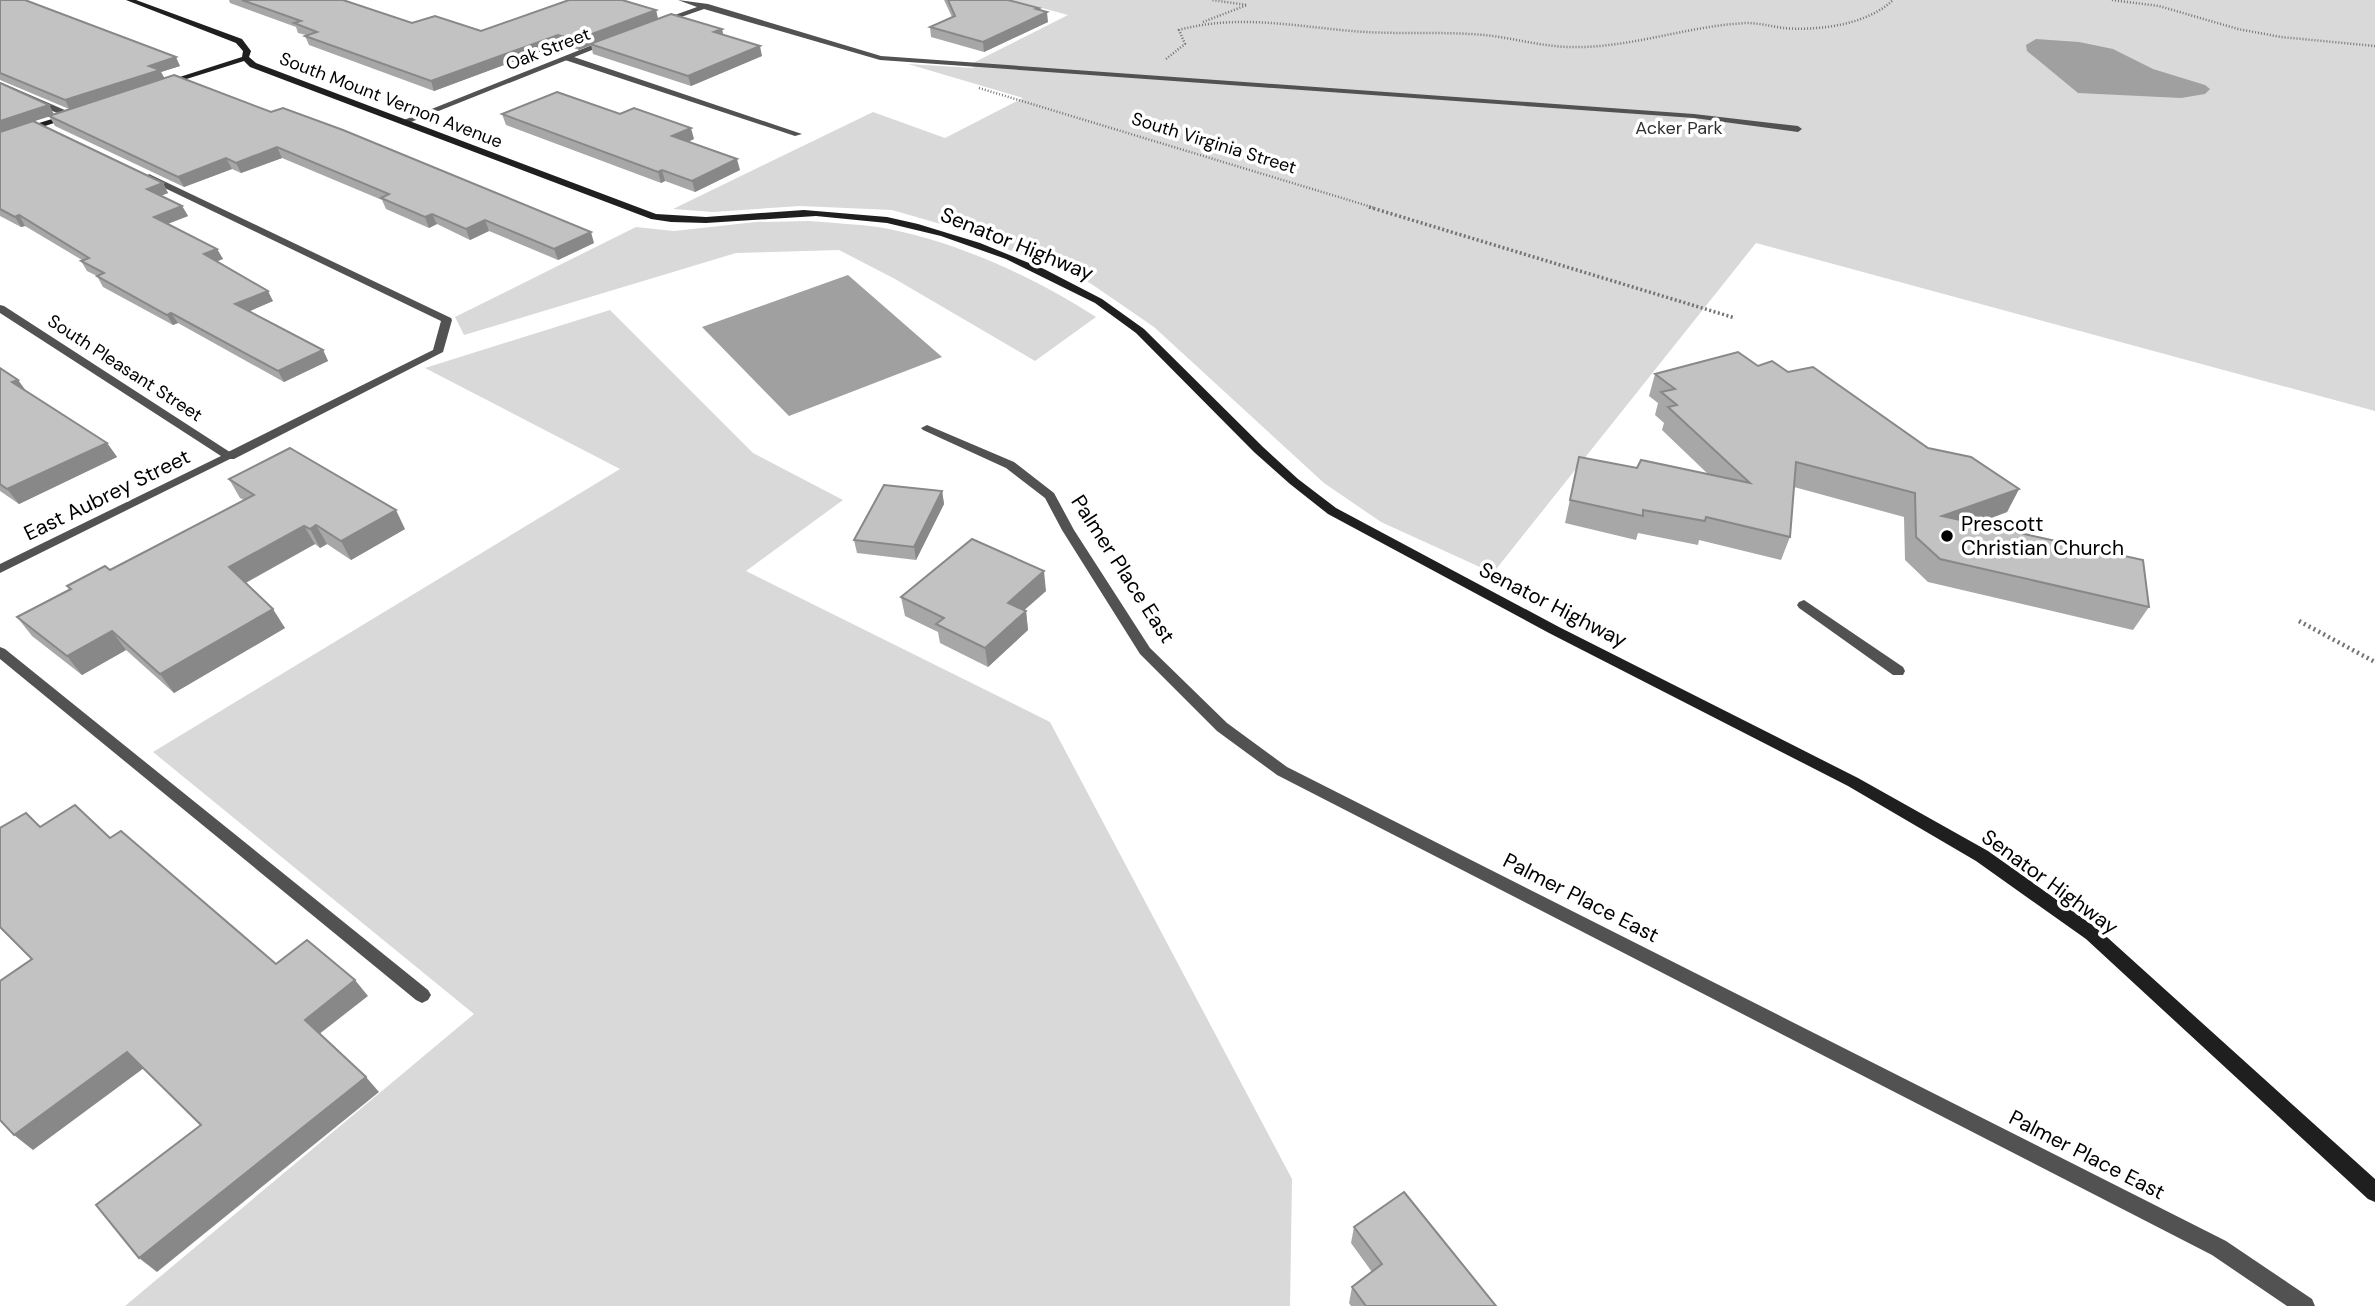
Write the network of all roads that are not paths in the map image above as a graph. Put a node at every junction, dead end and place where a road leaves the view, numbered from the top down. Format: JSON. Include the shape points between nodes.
{"nodes":[{"id":1,"x":130,"y":0,"type":"edge"},
{"id":2,"x":682,"y":0,"type":"edge"},
{"id":3,"x":705,"y":6,"type":"junction"},
{"id":4,"x":655,"y":25,"type":"edge"},
{"id":5,"x":618,"y":39,"type":"edge"},
{"id":6,"x":246,"y":58,"type":"junction"},
{"id":7,"x":568,"y":58,"type":"junction"},
{"id":8,"x":0,"y":84,"type":"edge"},
{"id":9,"x":158,"y":87,"type":"edge"},
{"id":10,"x":83,"y":112,"type":"edge"},
{"id":11,"x":71,"y":116,"type":"junction"},
{"id":12,"x":403,"y":122,"type":"junction"},
{"id":13,"x":40,"y":125,"type":"junction"},
{"id":14,"x":1798,"y":129,"type":"dead end"},
{"id":15,"x":52,"y":131,"type":"edge"},
{"id":16,"x":798,"y":134,"type":"dead end"},
{"id":17,"x":0,"y":138,"type":"edge"},
{"id":18,"x":139,"y":173,"type":"edge"},
{"id":19,"x":654,"y":217,"type":"joint"},
{"id":20,"x":0,"y":308,"type":"edge"},
{"id":21,"x":927,"y":428,"type":"dead end"},
{"id":22,"x":230,"y":456,"type":"junction"},
{"id":23,"x":0,"y":569,"type":"edge"},
{"id":24,"x":1804,"y":605,"type":"dead end"},
{"id":25,"x":0,"y":652,"type":"edge"},
{"id":26,"x":1898,"y":671,"type":"dead end"},
{"id":27,"x":422,"y":995,"type":"dead end"},
{"id":28,"x":2375,"y":1192,"type":"edge"},
{"id":29,"x":2305,"y":1306,"type":"edge"}],
"edges":[{"from":1,"to":6,"type":"street","name":"South Mount Vernon Avenue","via":[[239,41],[247,51]]},
{"from":2,"to":3,"type":"street"},
{"from":3,"to":4,"type":"street"},
{"from":3,"to":14,"type":"street","via":[[880,58],[1694,116]]},
{"from":5,"to":7,"type":"street","name":"Oak Street"},
{"from":6,"to":9,"type":"street"},
{"from":6,"to":12,"type":"street","name":"South Mount Vernon Avenue","via":[[253,65]]},
{"from":7,"to":12,"type":"street","name":"Oak Street"},
{"from":7,"to":16,"type":"street"},
{"from":8,"to":11,"type":"street"},
{"from":10,"to":11,"type":"street"},
{"from":11,"to":13,"type":"street"},
{"from":12,"to":19,"type":"street","name":"South Mount Vernon Avenue"},
{"from":13,"to":15,"type":"street"},
{"from":13,"to":17,"type":"street"},
{"from":18,"to":22,"type":"street","name":"East Aubrey Street","via":[[447,320],[438,352]]},
{"from":19,"to":28,"type":"street","name":"Senator Highway","via":[[697,221],[803,214],[887,220],[969,244],[1095,299],[1146,337],[1268,460],[1332,511],[1853,782],[1982,856],[2092,934]]},
{"from":20,"to":22,"type":"street","name":"South Pleasant Street"},
{"from":21,"to":29,"type":"street","name":"Palmer Place East","via":[[1010,464],[1050,496],[1145,651],[1222,727],[1282,771],[2219,1248]]},
{"from":22,"to":23,"type":"street","name":"East Aubrey Street"},
{"from":24,"to":26,"type":"street"},
{"from":25,"to":27,"type":"street"}]}
